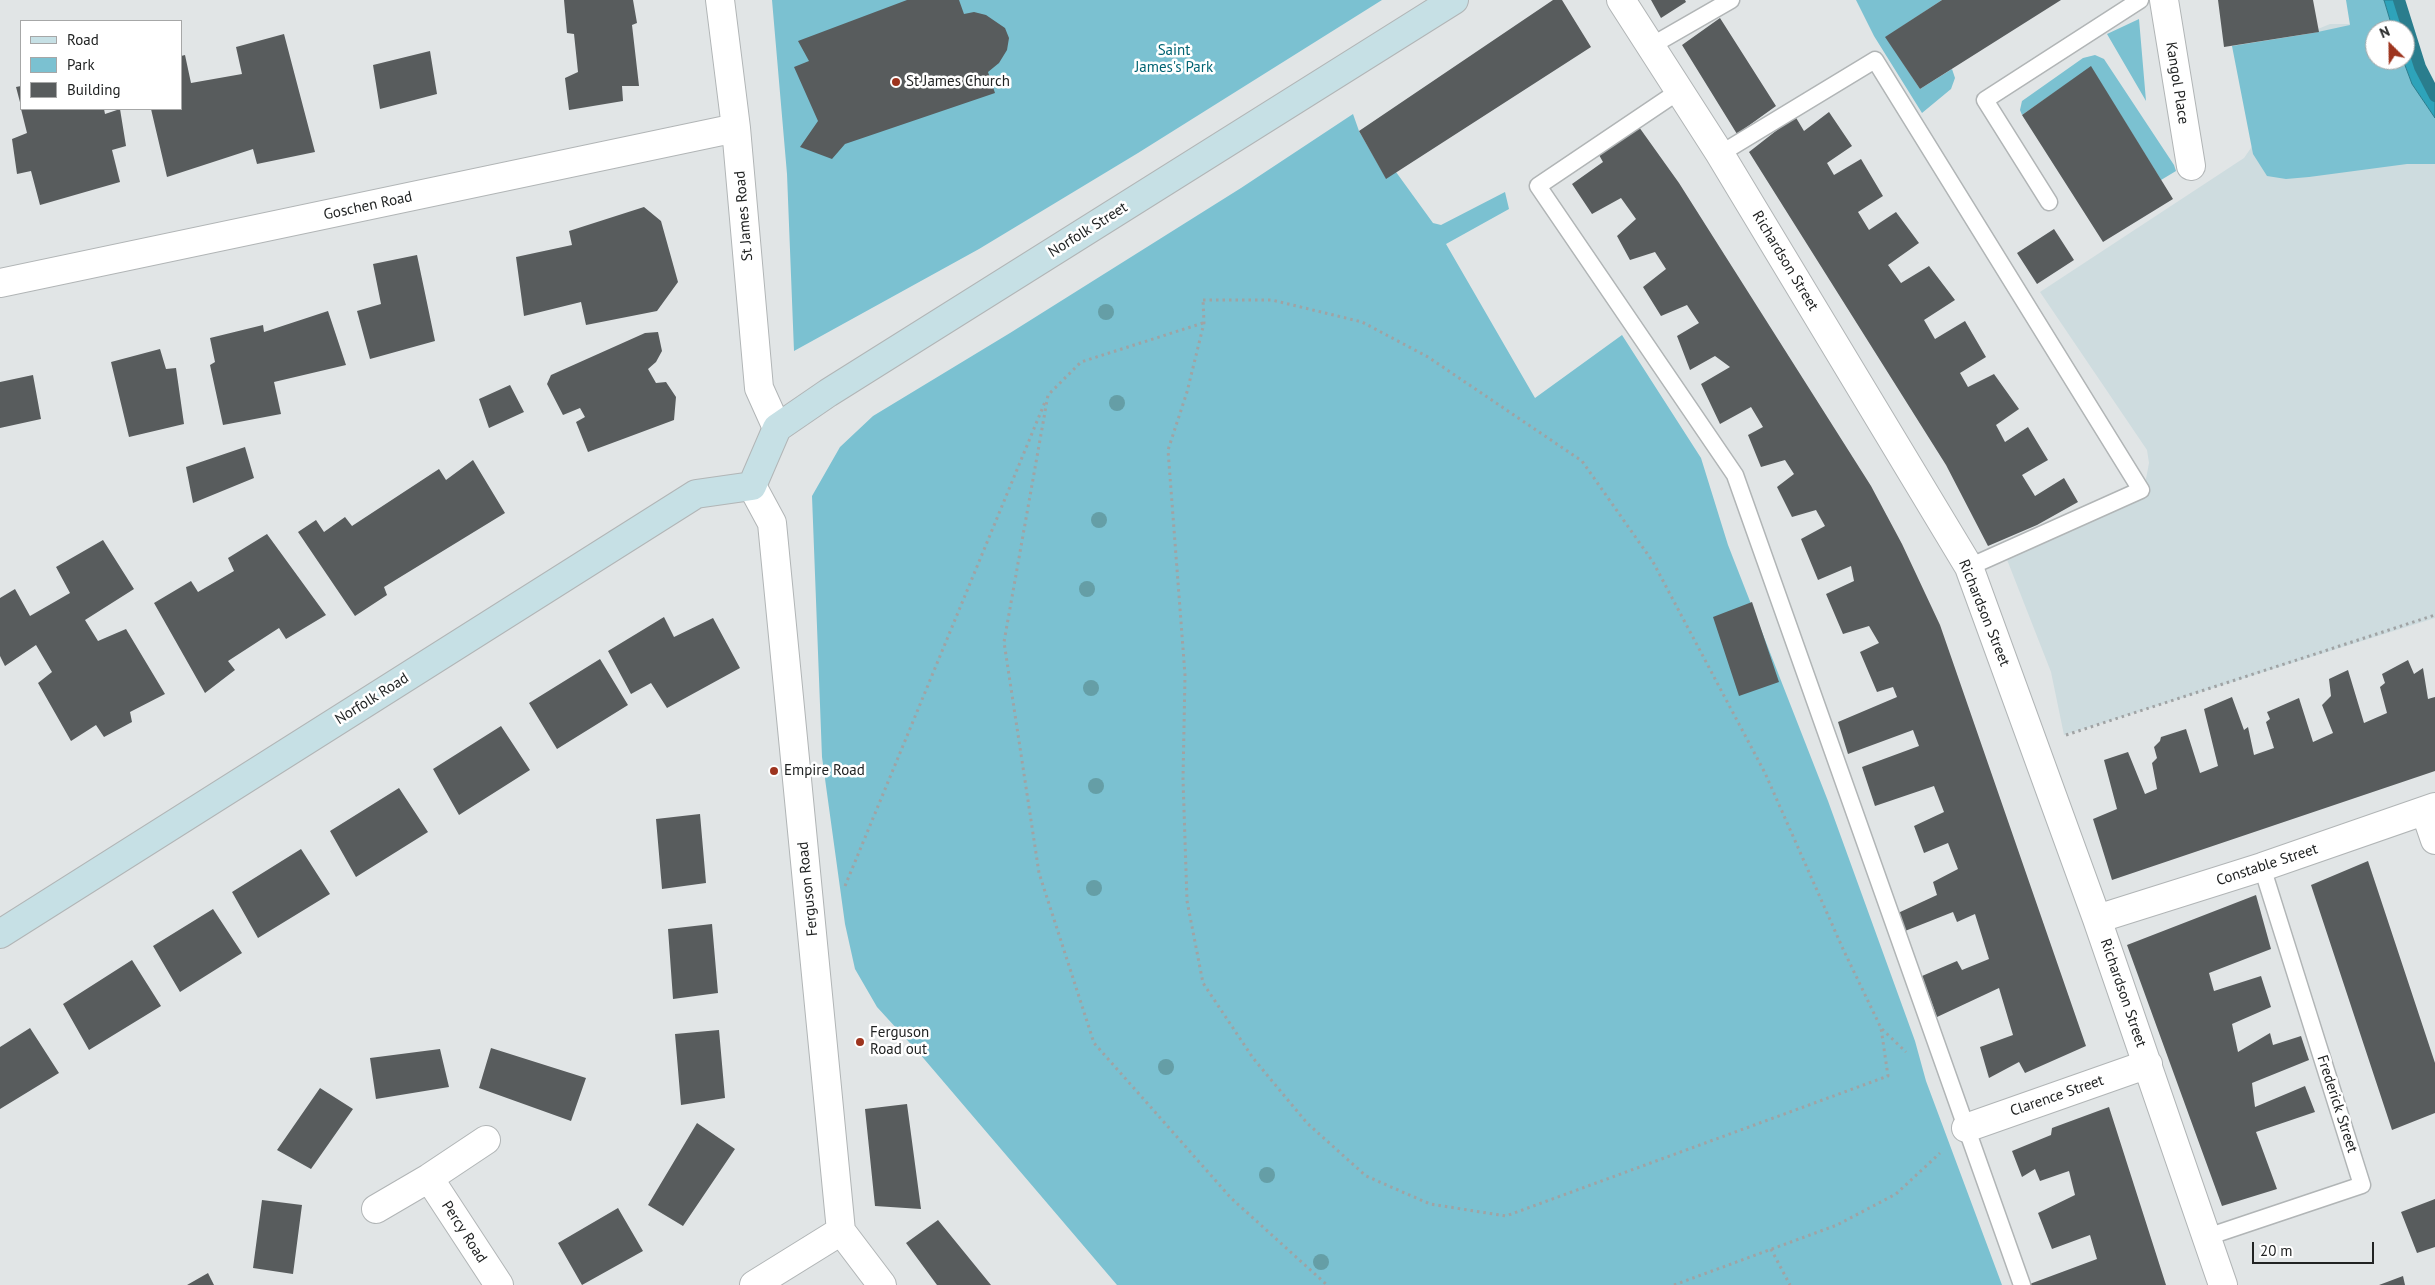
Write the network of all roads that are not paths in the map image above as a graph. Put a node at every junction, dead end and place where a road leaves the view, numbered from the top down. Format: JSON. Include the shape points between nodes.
{"nodes":[{"id":1,"x":720,"y":0,"type":"edge"},
{"id":2,"x":1454,"y":0,"type":"edge"},
{"id":3,"x":1621,"y":0,"type":"edge"},
{"id":4,"x":1731,"y":0,"type":"edge"},
{"id":5,"x":2140,"y":0,"type":"edge"},
{"id":6,"x":2164,"y":0,"type":"edge"},
{"id":7,"x":1651,"y":46,"type":"junction"},
{"id":8,"x":1679,"y":91,"type":"junction"},
{"id":9,"x":736,"y":128,"type":"junction"},
{"id":10,"x":1720,"y":154,"type":"junction"},
{"id":11,"x":2191,"y":166,"type":"dead end"},
{"id":12,"x":2049,"y":202,"type":"dead end"},
{"id":13,"x":0,"y":284,"type":"edge"},
{"id":14,"x":777,"y":428,"type":"junction"},
{"id":15,"x":752,"y":486,"type":"junction"},
{"id":16,"x":1969,"y":567,"type":"junction"},
{"id":17,"x":2430,"y":809,"type":"edge"},
{"id":18,"x":2435,"y":840,"type":"edge"},
{"id":19,"x":2262,"y":867,"type":"junction"},
{"id":20,"x":2097,"y":919,"type":"junction"},
{"id":21,"x":0,"y":934,"type":"edge"},
{"id":22,"x":2148,"y":1064,"type":"junction"},
{"id":23,"x":1966,"y":1128,"type":"junction"},
{"id":24,"x":486,"y":1140,"type":"dead end"},
{"id":25,"x":429,"y":1178,"type":"junction"},
{"id":26,"x":376,"y":1209,"type":"dead end"},
{"id":27,"x":841,"y":1231,"type":"junction"},
{"id":28,"x":2207,"y":1237,"type":"junction"},
{"id":29,"x":499,"y":1285,"type":"edge"},
{"id":30,"x":754,"y":1285,"type":"edge"},
{"id":31,"x":882,"y":1285,"type":"edge"},
{"id":32,"x":2022,"y":1285,"type":"edge"},
{"id":33,"x":2224,"y":1285,"type":"edge"}],
"edges":[{"from":1,"to":9,"type":"street","name":"St James Road"},
{"from":2,"to":14,"type":"street","name":"Norfolk Street"},
{"from":3,"to":7,"type":"street","name":"Richardson Street"},
{"from":4,"to":7,"type":"lane"},
{"from":5,"to":12,"type":"lane","via":[[1985,100]]},
{"from":6,"to":11,"type":"street","name":"Kangol Place"},
{"from":7,"to":8,"type":"street","name":"Richardson Street"},
{"from":8,"to":10,"type":"street","name":"Richardson Street"},
{"from":8,"to":23,"type":"lane","via":[[1538,186],[1735,475]]},
{"from":9,"to":13,"type":"street","name":"Goschen Road"},
{"from":9,"to":14,"type":"street","name":"St James Road","via":[[759,388]]},
{"from":10,"to":16,"type":"street","name":"Richardson Street"},
{"from":10,"to":16,"type":"lane","via":[[1875,60],[2141,490]]},
{"from":14,"to":15,"type":"street"},
{"from":15,"to":21,"type":"street","name":"Norfolk Road","via":[[696,494]]},
{"from":15,"to":27,"type":"street","name":"Ferguson Road","via":[[772,523]]},
{"from":16,"to":20,"type":"street","name":"Richardson Street"},
{"from":17,"to":18,"type":"street"},
{"from":17,"to":19,"type":"street","name":"Constable Street"},
{"from":19,"to":20,"type":"street","name":"Constable Street"},
{"from":19,"to":28,"type":"lane","name":"Frederick Street","via":[[2362,1185]]},
{"from":20,"to":22,"type":"street","name":"Richardson Street"},
{"from":22,"to":23,"type":"street","name":"Clarence Street"},
{"from":22,"to":28,"type":"street","name":"Richardson Street"},
{"from":23,"to":32,"type":"lane"},
{"from":24,"to":25,"type":"street"},
{"from":25,"to":26,"type":"street"},
{"from":25,"to":29,"type":"street","name":"Percy Road"},
{"from":27,"to":30,"type":"street"},
{"from":27,"to":31,"type":"street"},
{"from":28,"to":33,"type":"street","name":"Richardson Street"}]}
